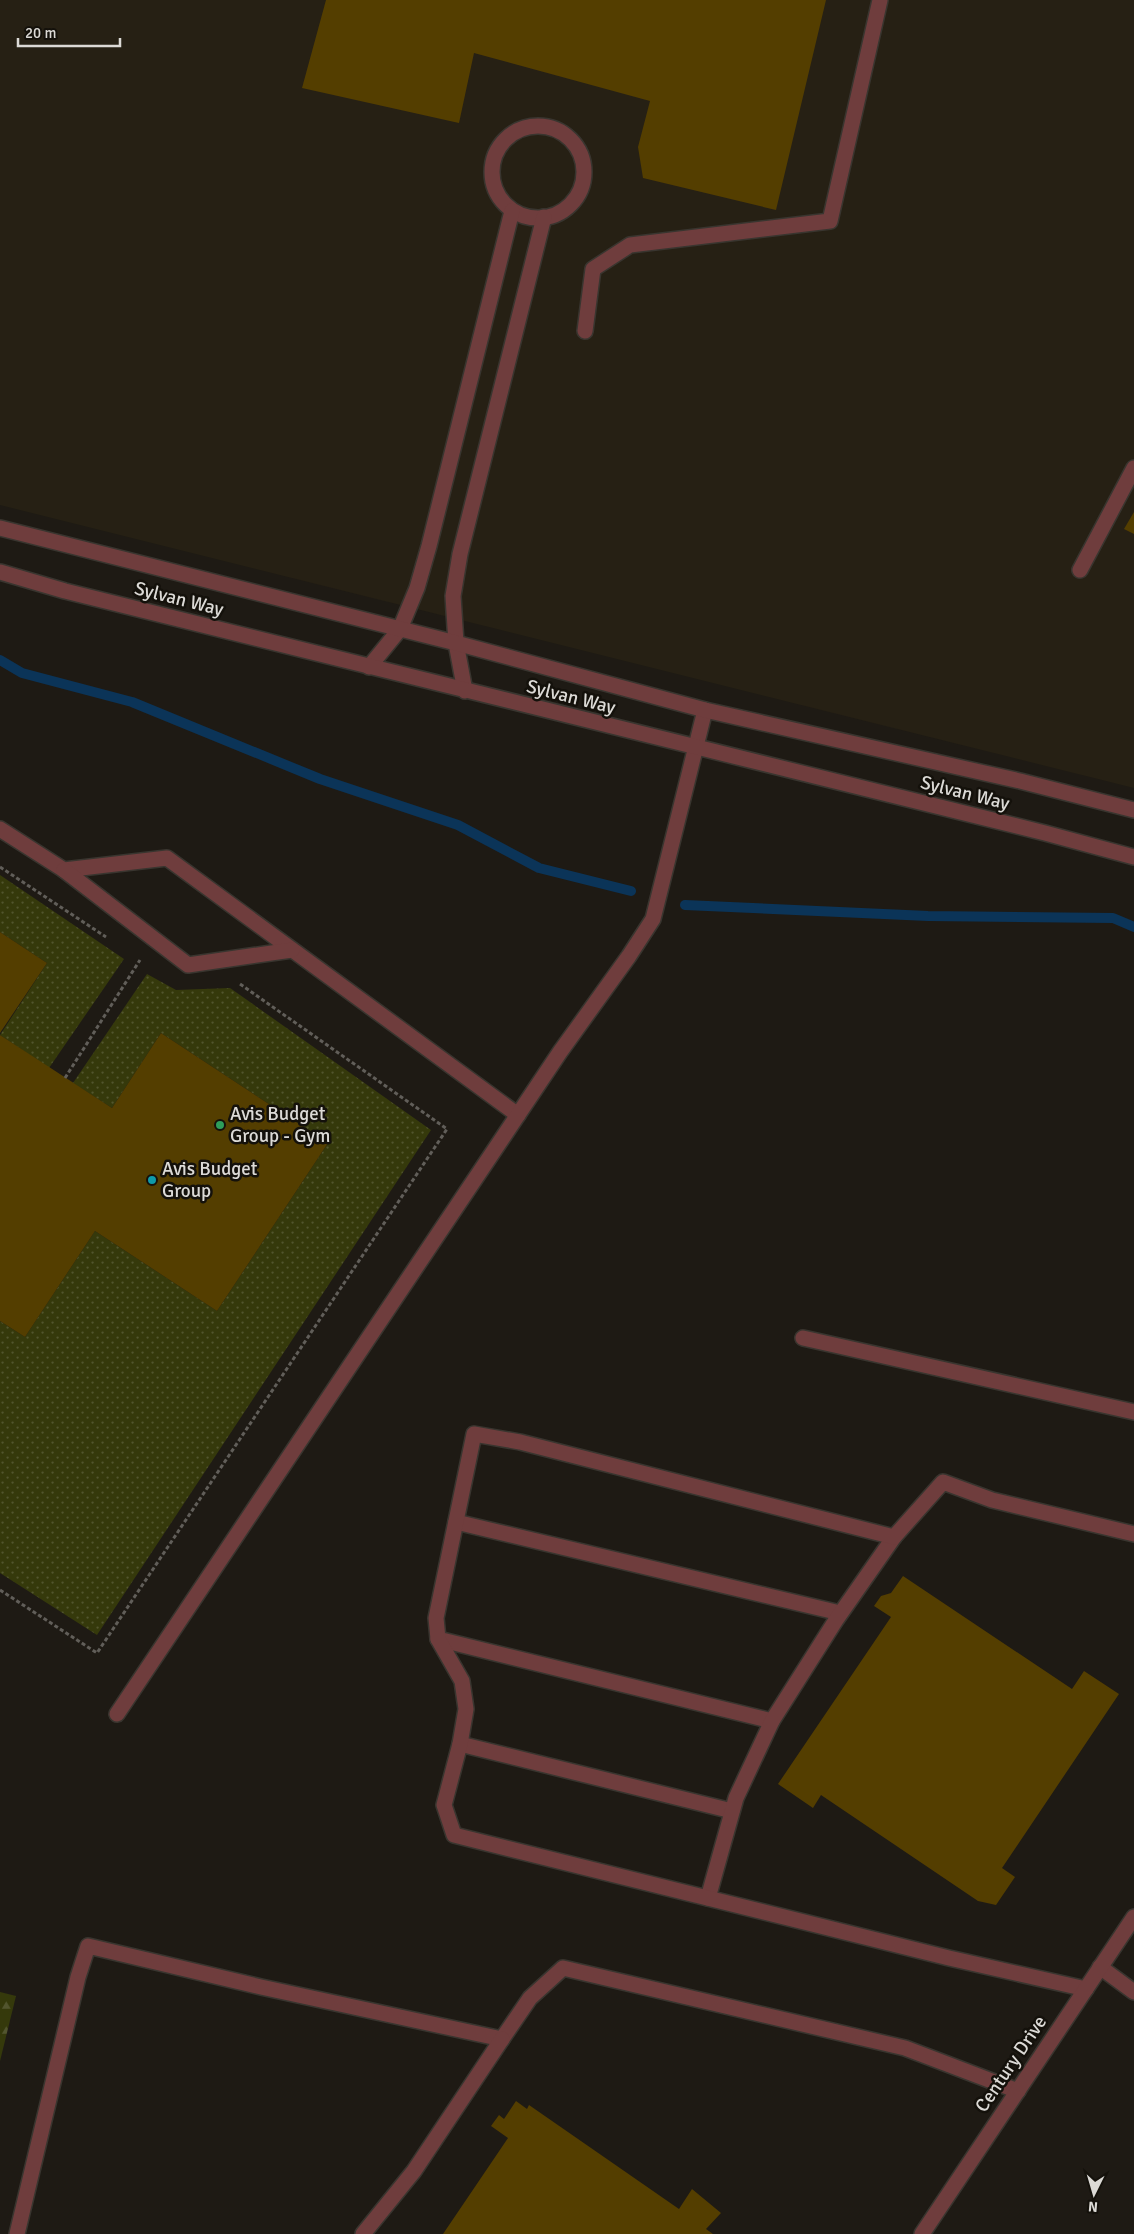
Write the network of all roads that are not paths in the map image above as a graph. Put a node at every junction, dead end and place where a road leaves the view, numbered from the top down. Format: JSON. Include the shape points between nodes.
{"nodes":[{"id":1,"x":880,"y":0,"type":"edge"},
{"id":2,"x":512,"y":210,"type":"junction"},
{"id":3,"x":544,"y":217,"type":"junction"},
{"id":4,"x":585,"y":331,"type":"dead end"},
{"id":5,"x":1134,"y":468,"type":"edge"},
{"id":6,"x":0,"y":528,"type":"edge"},
{"id":7,"x":1080,"y":570,"type":"dead end"},
{"id":8,"x":0,"y":572,"type":"edge"},
{"id":9,"x":400,"y":629,"type":"junction"},
{"id":10,"x":456,"y":643,"type":"junction"},
{"id":11,"x":369,"y":667,"type":"junction"},
{"id":12,"x":465,"y":691,"type":"junction"},
{"id":13,"x":705,"y":710,"type":"junction"},
{"id":14,"x":695,"y":748,"type":"junction"},
{"id":15,"x":1134,"y":810,"type":"edge"},
{"id":16,"x":0,"y":829,"type":"edge"},
{"id":17,"x":1134,"y":858,"type":"edge"},
{"id":18,"x":64,"y":870,"type":"junction"},
{"id":19,"x":292,"y":950,"type":"junction"},
{"id":20,"x":518,"y":1115,"type":"junction"},
{"id":21,"x":803,"y":1338,"type":"dead end"},
{"id":22,"x":1134,"y":1412,"type":"edge"},
{"id":23,"x":456,"y":1522,"type":"junction"},
{"id":24,"x":1134,"y":1534,"type":"edge"},
{"id":25,"x":894,"y":1537,"type":"junction"},
{"id":26,"x":840,"y":1614,"type":"junction"},
{"id":27,"x":438,"y":1639,"type":"junction"},
{"id":28,"x":117,"y":1714,"type":"dead end"},
{"id":29,"x":772,"y":1722,"type":"junction"},
{"id":30,"x":460,"y":1744,"type":"junction"},
{"id":31,"x":732,"y":1812,"type":"junction"},
{"id":32,"x":708,"y":1898,"type":"junction"},
{"id":33,"x":1134,"y":1917,"type":"edge"},
{"id":34,"x":1100,"y":1967,"type":"junction"},
{"id":35,"x":1086,"y":1989,"type":"junction"},
{"id":36,"x":1134,"y":1992,"type":"edge"},
{"id":37,"x":502,"y":2039,"type":"junction"},
{"id":38,"x":1018,"y":2091,"type":"junction"},
{"id":39,"x":17,"y":2234,"type":"edge"},
{"id":40,"x":363,"y":2234,"type":"edge"},
{"id":41,"x":922,"y":2234,"type":"edge"}],
"edges":[{"from":1,"to":4,"type":"street","via":[[830,221],[630,245],[593,269]]},
{"from":2,"to":3,"type":"street","via":[[528,217]]},
{"from":2,"to":3,"type":"street","via":[[499,196],[493,179],[493,161],[501,145],[514,133],[532,126],[550,127],[566,135],[578,148],[584,165],[584,183],[576,200],[563,212]]},
{"from":2,"to":9,"type":"street","via":[[429,546],[417,588]]},
{"from":3,"to":10,"type":"street","via":[[460,554],[453,596]]},
{"from":5,"to":7,"type":"street"},
{"from":6,"to":9,"type":"street","name":"Sylvan Way"},
{"from":8,"to":11,"type":"street","name":"Sylvan Way"},
{"from":9,"to":10,"type":"street","name":"Sylvan Way"},
{"from":9,"to":11,"type":"street"},
{"from":10,"to":12,"type":"street"},
{"from":10,"to":13,"type":"street","name":"Sylvan Way"},
{"from":11,"to":12,"type":"street","name":"Sylvan Way"},
{"from":12,"to":14,"type":"street","name":"Sylvan Way"},
{"from":13,"to":14,"type":"street"},
{"from":13,"to":15,"type":"street","name":"Sylvan Way","via":[[1020,780]]},
{"from":14,"to":17,"type":"street","name":"Sylvan Way","via":[[1045,833]]},
{"from":14,"to":20,"type":"street","via":[[654,919]]},
{"from":16,"to":18,"type":"street"},
{"from":18,"to":19,"type":"street","via":[[167,858]]},
{"from":18,"to":19,"type":"street","via":[[188,965]]},
{"from":19,"to":20,"type":"street"},
{"from":20,"to":28,"type":"street"},
{"from":21,"to":22,"type":"street"},
{"from":23,"to":25,"type":"street","via":[[474,1434],[520,1442]]},
{"from":23,"to":26,"type":"street"},
{"from":23,"to":27,"type":"street","via":[[436,1618]]},
{"from":24,"to":25,"type":"street","via":[[992,1500],[943,1482]]},
{"from":25,"to":26,"type":"street"},
{"from":26,"to":29,"type":"street"},
{"from":27,"to":29,"type":"street"},
{"from":27,"to":30,"type":"street","via":[[462,1681],[466,1709]]},
{"from":29,"to":31,"type":"street"},
{"from":30,"to":31,"type":"street"},
{"from":30,"to":32,"type":"street","via":[[444,1805],[454,1835]]},
{"from":31,"to":32,"type":"street"},
{"from":32,"to":35,"type":"street"},
{"from":33,"to":34,"type":"street","name":"Century Drive"},
{"from":34,"to":35,"type":"street","name":"Century Drive"},
{"from":34,"to":36,"type":"street"},
{"from":35,"to":38,"type":"street","name":"Century Drive"},
{"from":37,"to":38,"type":"street","via":[[530,1998],[562,1968],[905,2048]]},
{"from":37,"to":39,"type":"street","via":[[88,1946],[78,1976]]},
{"from":37,"to":40,"type":"street","via":[[414,2171]]},
{"from":38,"to":41,"type":"street","name":"Century Drive"}]}
